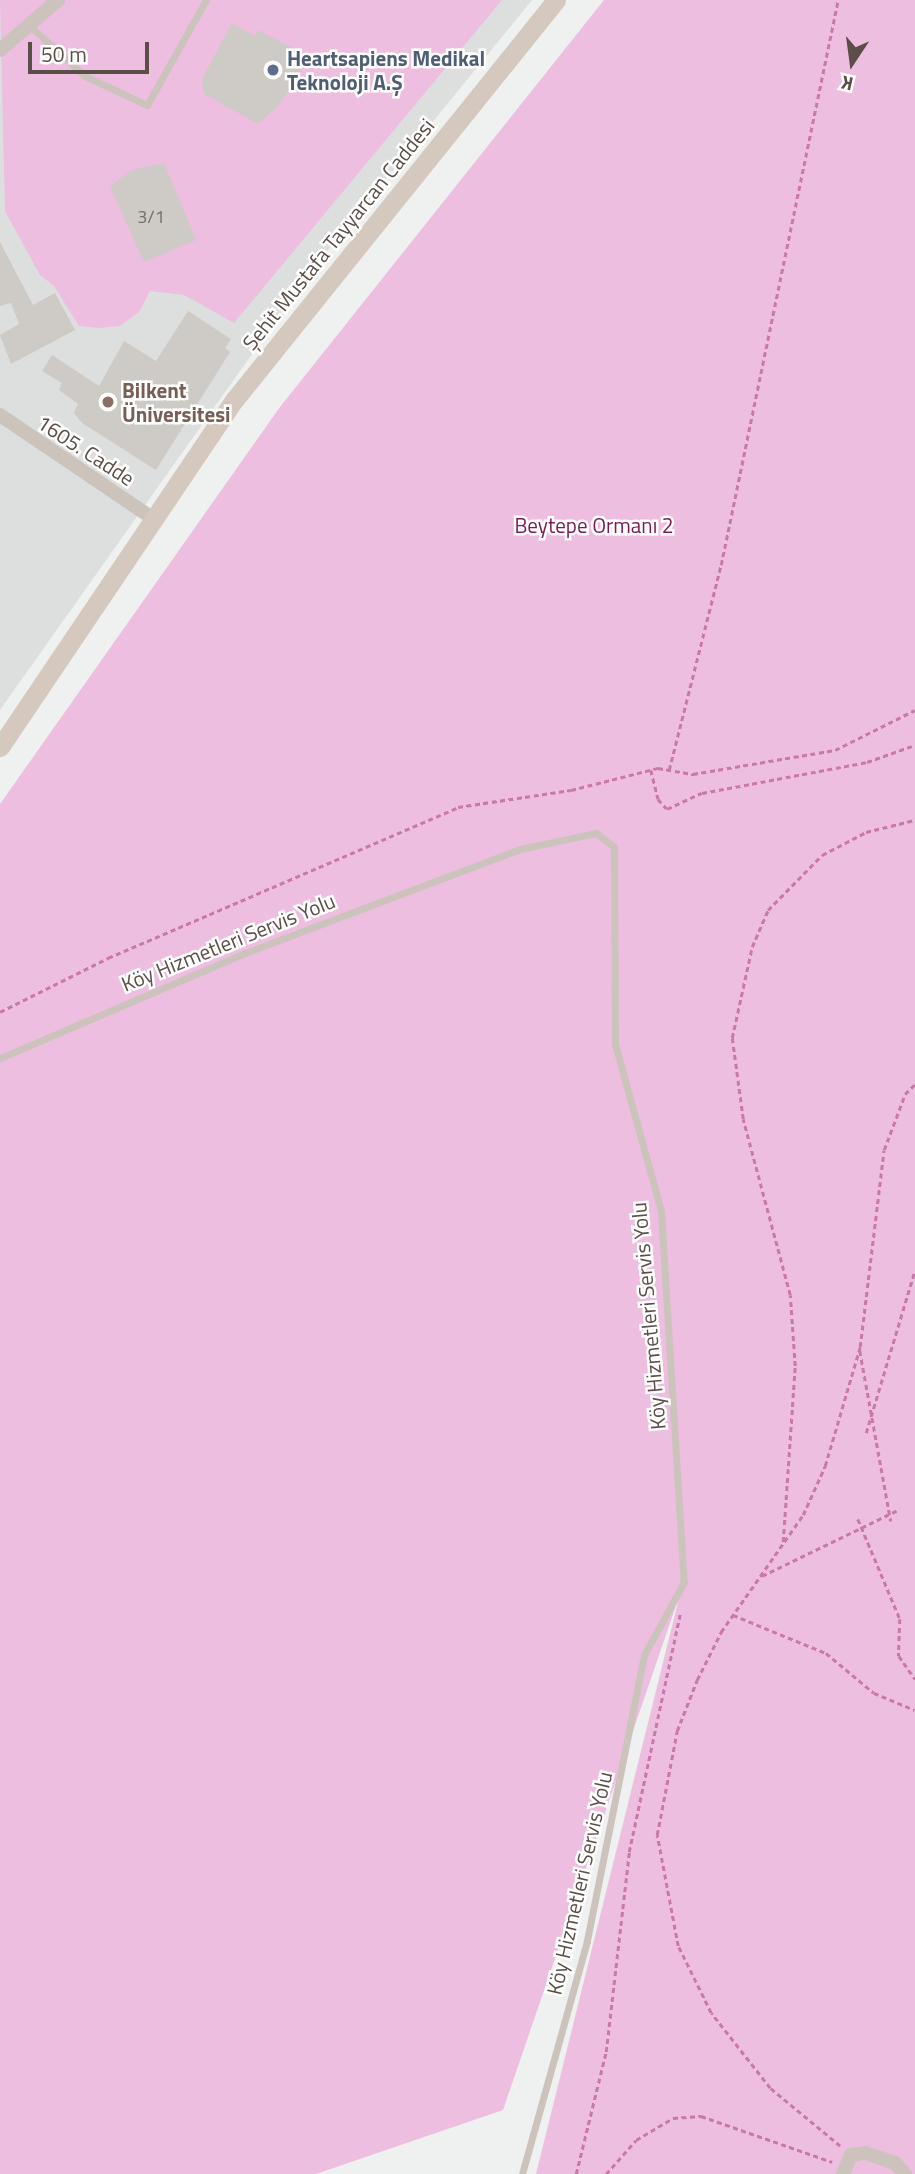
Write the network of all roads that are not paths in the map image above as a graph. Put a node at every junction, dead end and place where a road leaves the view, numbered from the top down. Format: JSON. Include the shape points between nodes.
{"nodes":[{"id":1,"x":58,"y":0,"type":"edge"},
{"id":2,"x":206,"y":0,"type":"edge"},
{"id":3,"x":556,"y":0,"type":"edge"},
{"id":4,"x":30,"y":26,"type":"junction"},
{"id":5,"x":0,"y":50,"type":"edge"},
{"id":6,"x":0,"y":415,"type":"edge"},
{"id":7,"x":152,"y":518,"type":"junction"},
{"id":8,"x":0,"y":747,"type":"edge"},
{"id":9,"x":0,"y":1058,"type":"edge"},
{"id":10,"x":846,"y":2165,"type":"edge"},
{"id":11,"x":522,"y":2174,"type":"edge"},
{"id":12,"x":905,"y":2174,"type":"edge"}],
"edges":[{"from":1,"to":4,"type":"street"},
{"from":2,"to":4,"type":"lane","via":[[147,105],[85,75]]},
{"from":3,"to":7,"type":"main road","name":"Şehit Mustafa Tayyarcan Caddesi","via":[[235,399]]},
{"from":4,"to":5,"type":"street"},
{"from":6,"to":7,"type":"street","name":"1605. Cadde"},
{"from":7,"to":8,"type":"main road","name":"Şehit Mustafa Tayyarcan Caddesi"},
{"from":9,"to":11,"type":"lane","name":"Köy Hizmetleri Servis Yolu","via":[[245,953],[520,849],[579,834],[607,837],[617,867],[615,1044],[661,1210],[684,1582],[644,1655],[587,1941]]},
{"from":10,"to":12,"type":"street","via":[[866,2153],[895,2163]]}]}
